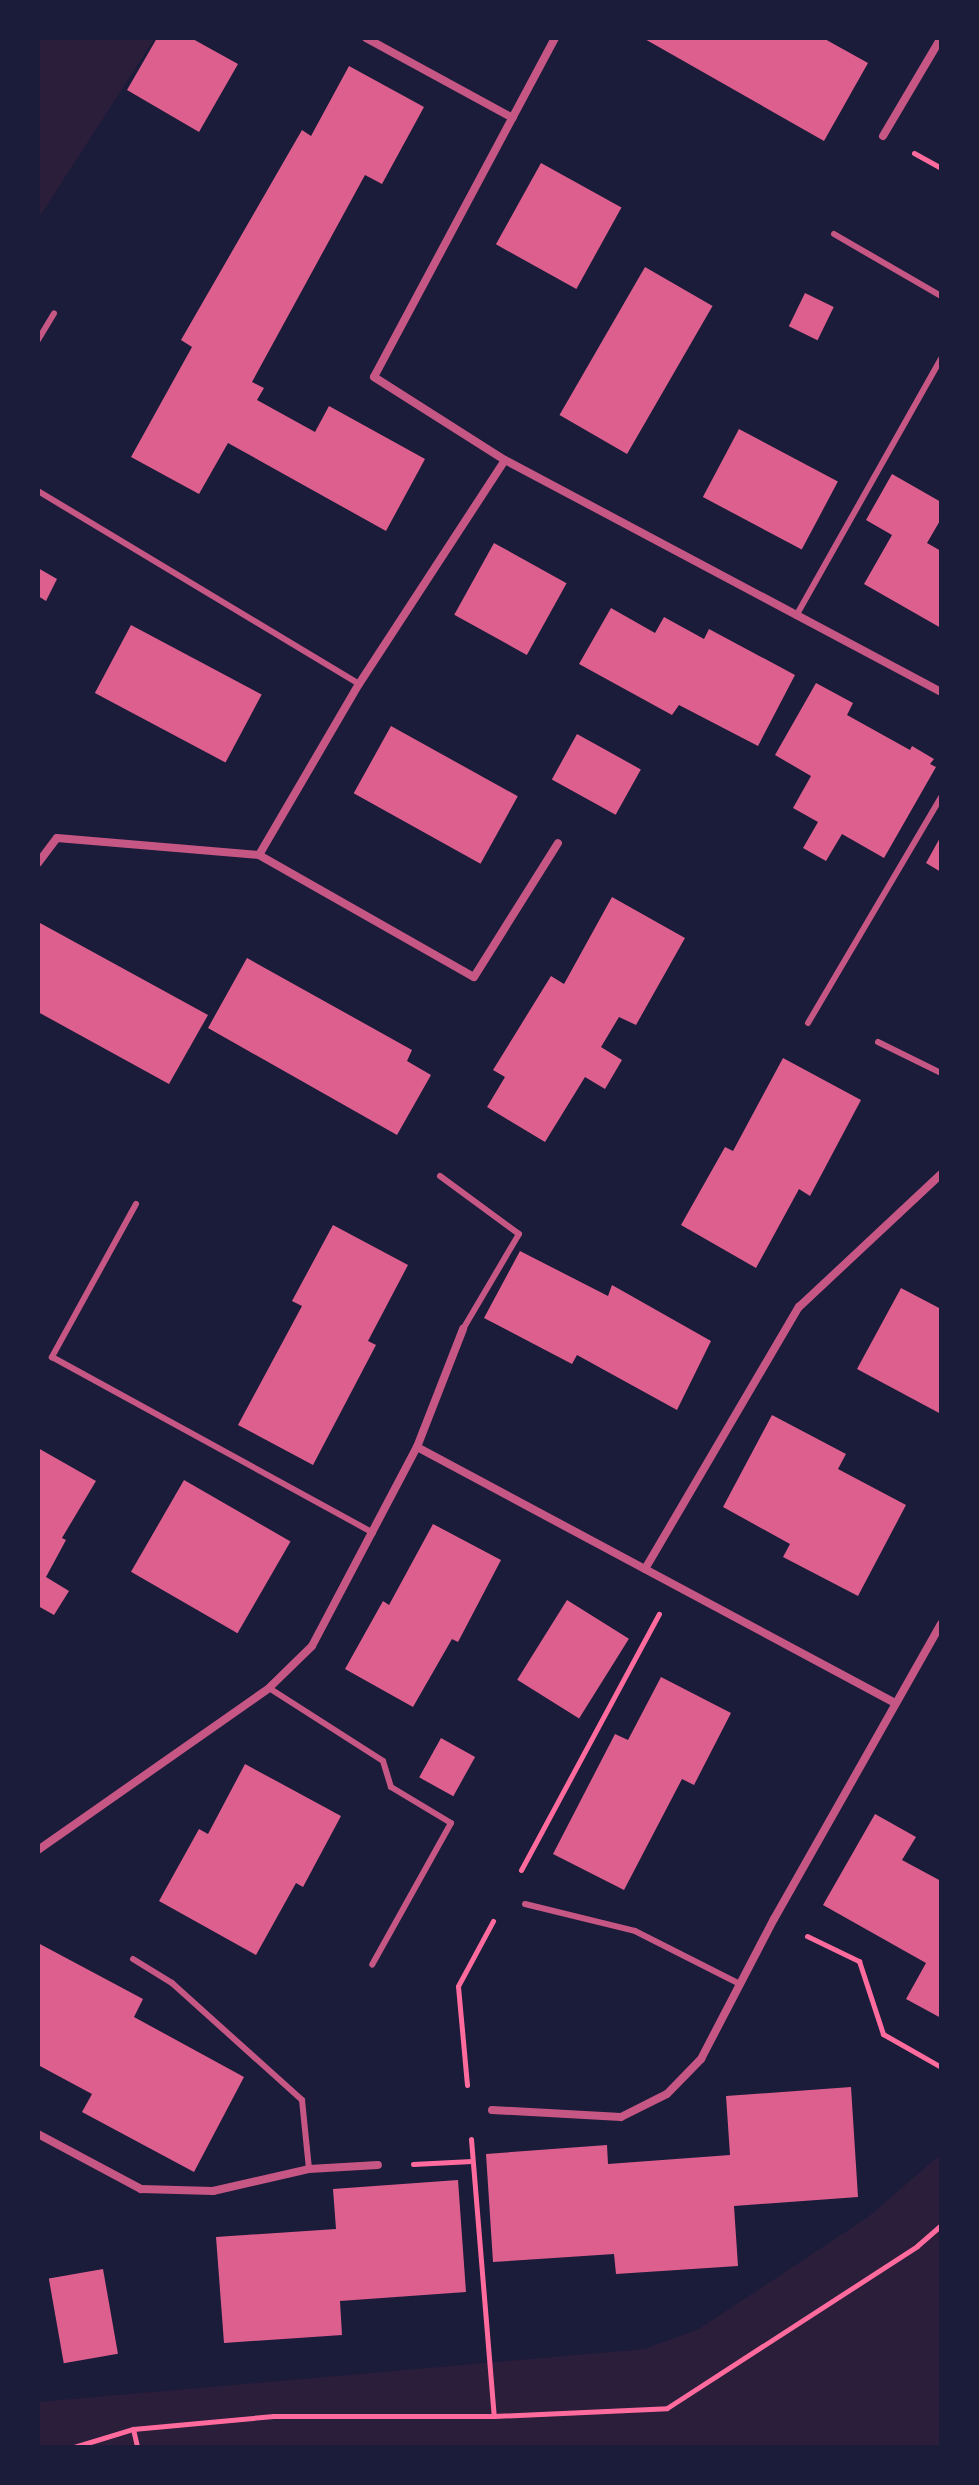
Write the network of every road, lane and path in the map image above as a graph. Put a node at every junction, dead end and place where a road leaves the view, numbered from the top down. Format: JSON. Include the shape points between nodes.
{"nodes":[{"id":1,"x":366,"y":38,"type":"edge"},
{"id":2,"x":555,"y":38,"type":"edge"},
{"id":3,"x":941,"y":38,"type":"edge"},
{"id":4,"x":513,"y":118,"type":"junction"},
{"id":5,"x":883,"y":136,"type":"dead end"},
{"id":6,"x":834,"y":234,"type":"dead end"},
{"id":7,"x":941,"y":296,"type":"edge"},
{"id":8,"x":54,"y":313,"type":"dead end"},
{"id":9,"x":38,"y":340,"type":"edge"},
{"id":10,"x":941,"y":359,"type":"edge"},
{"id":11,"x":505,"y":460,"type":"junction"},
{"id":12,"x":38,"y":491,"type":"edge"},
{"id":13,"x":796,"y":616,"type":"junction"},
{"id":14,"x":359,"y":684,"type":"junction"},
{"id":15,"x":941,"y":692,"type":"edge"},
{"id":16,"x":941,"y":797,"type":"edge"},
{"id":17,"x":558,"y":843,"type":"dead end"},
{"id":18,"x":259,"y":855,"type":"junction"},
{"id":19,"x":38,"y":863,"type":"edge"},
{"id":20,"x":808,"y":1023,"type":"dead end"},
{"id":21,"x":878,"y":1042,"type":"dead end"},
{"id":22,"x":941,"y":1073,"type":"edge"},
{"id":23,"x":941,"y":1174,"type":"edge"},
{"id":24,"x":440,"y":1176,"type":"dead end"},
{"id":25,"x":136,"y":1204,"type":"dead end"},
{"id":26,"x":463,"y":1329,"type":"joint"},
{"id":27,"x":417,"y":1447,"type":"junction"},
{"id":28,"x":373,"y":1533,"type":"junction"},
{"id":29,"x":645,"y":1569,"type":"junction"},
{"id":30,"x":674,"y":1585,"type":"junction"},
{"id":31,"x":941,"y":1624,"type":"edge"},
{"id":32,"x":269,"y":1688,"type":"junction"},
{"id":33,"x":895,"y":1703,"type":"junction"},
{"id":34,"x":38,"y":1850,"type":"edge"},
{"id":35,"x":518,"y":1876,"type":"dead end"},
{"id":36,"x":525,"y":1904,"type":"dead end"},
{"id":37,"x":495,"y":1917,"type":"dead end"},
{"id":38,"x":774,"y":1919,"type":"junction"},
{"id":39,"x":133,"y":1959,"type":"dead end"},
{"id":40,"x":372,"y":1965,"type":"dead end"},
{"id":41,"x":740,"y":1984,"type":"junction"},
{"id":42,"x":941,"y":2067,"type":"edge"},
{"id":43,"x":468,"y":2097,"type":"dead end"},
{"id":44,"x":492,"y":2110,"type":"dead end"},
{"id":45,"x":470,"y":2129,"type":"dead end"},
{"id":46,"x":38,"y":2134,"type":"edge"},
{"id":47,"x":472,"y":2161,"type":"junction"},
{"id":48,"x":378,"y":2165,"type":"joint"},
{"id":49,"x":309,"y":2169,"type":"junction"},
{"id":50,"x":941,"y":2225,"type":"edge"},
{"id":51,"x":494,"y":2416,"type":"junction"},
{"id":52,"x":133,"y":2429,"type":"junction"},
{"id":53,"x":74,"y":2447,"type":"edge"},
{"id":54,"x":137,"y":2447,"type":"edge"}],
"edges":[{"from":1,"to":4,"type":"street"},
{"from":2,"to":4,"type":"street"},
{"from":3,"to":5,"type":"street"},
{"from":4,"to":11,"type":"street","via":[[374,377]]},
{"from":6,"to":7,"type":"lane"},
{"from":8,"to":9,"type":"lane"},
{"from":10,"to":13,"type":"lane"},
{"from":11,"to":13,"type":"street"},
{"from":11,"to":14,"type":"street"},
{"from":12,"to":14,"type":"lane"},
{"from":13,"to":15,"type":"street"},
{"from":14,"to":18,"type":"street"},
{"from":16,"to":20,"type":"lane"},
{"from":17,"to":18,"type":"street","via":[[474,977]]},
{"from":18,"to":19,"type":"street","via":[[57,838]]},
{"from":21,"to":22,"type":"lane"},
{"from":23,"to":29,"type":"street","via":[[799,1307]]},
{"from":24,"to":26,"type":"lane","via":[[519,1234]]},
{"from":25,"to":28,"type":"lane","via":[[52,1357]]},
{"from":26,"to":27,"type":"street"},
{"from":27,"to":28,"type":"street"},
{"from":27,"to":29,"type":"street"},
{"from":28,"to":32,"type":"street","via":[[312,1646]]},
{"from":29,"to":30,"type":"street"},
{"from":30,"to":33,"type":"street"},
{"from":30,"to":35,"type":"path"},
{"from":31,"to":33,"type":"street"},
{"from":32,"to":34,"type":"street"},
{"from":32,"to":40,"type":"lane","via":[[383,1761],[391,1787],[451,1823]]},
{"from":33,"to":38,"type":"street"},
{"from":36,"to":41,"type":"lane","via":[[635,1931]]},
{"from":37,"to":43,"type":"path","via":[[458,1986]]},
{"from":38,"to":41,"type":"street"},
{"from":38,"to":42,"type":"path","via":[[859,1961],[883,2034]]},
{"from":39,"to":49,"type":"lane","via":[[172,1983],[302,2100]]},
{"from":41,"to":44,"type":"street","via":[[701,2059],[667,2094],[621,2117]]},
{"from":45,"to":47,"type":"path"},
{"from":46,"to":49,"type":"street","via":[[141,2189],[213,2191]]},
{"from":47,"to":48,"type":"path"},
{"from":47,"to":51,"type":"path"},
{"from":48,"to":49,"type":"street"},
{"from":50,"to":51,"type":"path","via":[[917,2246],[667,2408]]},
{"from":51,"to":52,"type":"path","via":[[273,2416]]},
{"from":52,"to":53,"type":"path"},
{"from":52,"to":54,"type":"path"}]}
